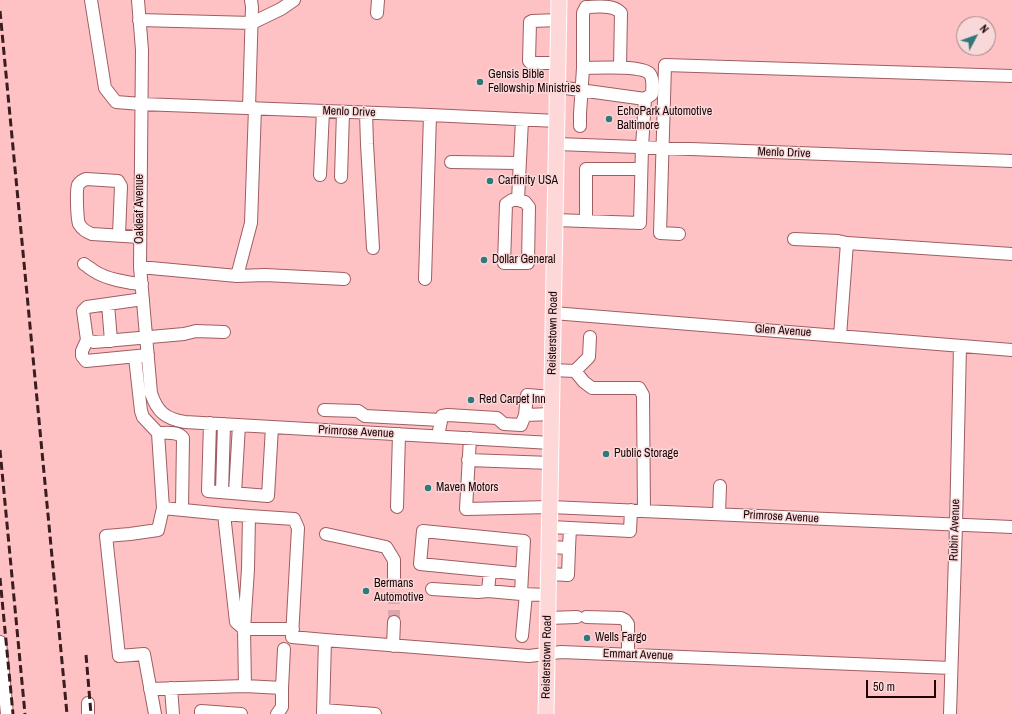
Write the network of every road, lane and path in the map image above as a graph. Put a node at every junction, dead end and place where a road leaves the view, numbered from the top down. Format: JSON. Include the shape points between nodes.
{"nodes":[{"id":1,"x":91,"y":0,"type":"edge"},
{"id":2,"x":138,"y":0,"type":"edge"},
{"id":3,"x":250,"y":0,"type":"edge"},
{"id":4,"x":294,"y":0,"type":"edge"},
{"id":5,"x":378,"y":0,"type":"edge"},
{"id":6,"x":559,"y":0,"type":"edge"},
{"id":7,"x":377,"y":13,"type":"dead end"},
{"id":8,"x":139,"y":20,"type":"junction"},
{"id":9,"x":559,"y":20,"type":"junction"},
{"id":10,"x":252,"y":23,"type":"junction"},
{"id":11,"x":558,"y":63,"type":"junction"},
{"id":12,"x":620,"y":67,"type":"junction"},
{"id":13,"x":583,"y":68,"type":"junction"},
{"id":14,"x":1012,"y":76,"type":"edge"},
{"id":15,"x":558,"y":87,"type":"junction"},
{"id":16,"x":582,"y":90,"type":"junction"},
{"id":17,"x":645,"y":99,"type":"junction"},
{"id":18,"x":141,"y":104,"type":"junction"},
{"id":19,"x":252,"y":108,"type":"junction"},
{"id":20,"x":323,"y":111,"type":"junction"},
{"id":21,"x":343,"y":112,"type":"junction"},
{"id":22,"x":366,"y":113,"type":"junction"},
{"id":23,"x":430,"y":115,"type":"junction"},
{"id":24,"x":522,"y":120,"type":"junction"},
{"id":25,"x":557,"y":121,"type":"junction"},
{"id":26,"x":580,"y":126,"type":"dead end"},
{"id":27,"x":557,"y":144,"type":"junction"},
{"id":28,"x":642,"y":147,"type":"junction"},
{"id":29,"x":662,"y":148,"type":"junction"},
{"id":30,"x":451,"y":162,"type":"dead end"},
{"id":31,"x":1012,"y":162,"type":"edge"},
{"id":32,"x":519,"y":163,"type":"junction"},
{"id":33,"x":641,"y":169,"type":"junction"},
{"id":34,"x":320,"y":175,"type":"dead end"},
{"id":35,"x":341,"y":177,"type":"dead end"},
{"id":36,"x":518,"y":200,"type":"junction"},
{"id":37,"x":555,"y":220,"type":"junction"},
{"id":38,"x":586,"y":221,"type":"junction"},
{"id":39,"x":679,"y":234,"type":"dead end"},
{"id":40,"x":119,"y":235,"type":"junction"},
{"id":41,"x":140,"y":237,"type":"junction"},
{"id":42,"x":794,"y":239,"type":"dead end"},
{"id":43,"x":847,"y":244,"type":"junction"},
{"id":44,"x":373,"y":248,"type":"dead end"},
{"id":45,"x":1012,"y":254,"type":"edge"},
{"id":46,"x":84,"y":264,"type":"dead end"},
{"id":47,"x":140,"y":267,"type":"junction"},
{"id":48,"x":237,"y":276,"type":"junction"},
{"id":49,"x":344,"y":279,"type":"dead end"},
{"id":50,"x":425,"y":279,"type":"dead end"},
{"id":51,"x":142,"y":284,"type":"junction"},
{"id":52,"x":143,"y":299,"type":"junction"},
{"id":53,"x":108,"y":304,"type":"junction"},
{"id":54,"x":553,"y":313,"type":"junction"},
{"id":55,"x":224,"y":332,"type":"dead end"},
{"id":56,"x":840,"y":336,"type":"junction"},
{"id":57,"x":146,"y":337,"type":"junction"},
{"id":58,"x":590,"y":338,"type":"dead end"},
{"id":59,"x":87,"y":340,"type":"junction"},
{"id":60,"x":111,"y":341,"type":"junction"},
{"id":61,"x":960,"y":346,"type":"junction"},
{"id":62,"x":1012,"y":350,"type":"edge"},
{"id":63,"x":148,"y":355,"type":"junction"},
{"id":64,"x":135,"y":357,"type":"junction"},
{"id":65,"x":552,"y":370,"type":"junction"},
{"id":66,"x":575,"y":371,"type":"junction"},
{"id":67,"x":552,"y":396,"type":"junction"},
{"id":68,"x":324,"y":410,"type":"dead end"},
{"id":69,"x":162,"y":413,"type":"junction"},
{"id":70,"x":552,"y":414,"type":"junction"},
{"id":71,"x":526,"y":415,"type":"junction"},
{"id":72,"x":441,"y":420,"type":"junction"},
{"id":73,"x":210,"y":424,"type":"junction"},
{"id":74,"x":224,"y":424,"type":"junction"},
{"id":75,"x":239,"y":425,"type":"junction"},
{"id":76,"x":272,"y":427,"type":"junction"},
{"id":77,"x":158,"y":433,"type":"junction"},
{"id":78,"x":399,"y":434,"type":"junction"},
{"id":79,"x":438,"y":436,"type":"junction"},
{"id":80,"x":470,"y":438,"type":"junction"},
{"id":81,"x":551,"y":443,"type":"junction"},
{"id":82,"x":468,"y":460,"type":"junction"},
{"id":83,"x":551,"y":462,"type":"junction"},
{"id":84,"x":720,"y":486,"type":"dead end"},
{"id":85,"x":222,"y":492,"type":"junction"},
{"id":86,"x":235,"y":493,"type":"junction"},
{"id":87,"x":268,"y":496,"type":"junction"},
{"id":88,"x":397,"y":507,"type":"dead end"},
{"id":89,"x":550,"y":507,"type":"junction"},
{"id":90,"x":163,"y":508,"type":"junction"},
{"id":91,"x":182,"y":509,"type":"junction"},
{"id":92,"x":631,"y":510,"type":"junction"},
{"id":93,"x":644,"y":511,"type":"junction"},
{"id":94,"x":224,"y":514,"type":"junction"},
{"id":95,"x":719,"y":514,"type":"junction"},
{"id":96,"x":249,"y":516,"type":"junction"},
{"id":97,"x":269,"y":518,"type":"junction"},
{"id":98,"x":956,"y":525,"type":"junction"},
{"id":99,"x":550,"y":527,"type":"junction"},
{"id":100,"x":1012,"y":527,"type":"edge"},
{"id":101,"x":570,"y":528,"type":"junction"},
{"id":102,"x":326,"y":534,"type":"dead end"},
{"id":103,"x":549,"y":547,"type":"junction"},
{"id":104,"x":569,"y":548,"type":"junction"},
{"id":105,"x":490,"y":571,"type":"junction"},
{"id":106,"x":522,"y":574,"type":"junction"},
{"id":107,"x":548,"y":574,"type":"junction"},
{"id":108,"x":394,"y":580,"type":"tunnel mouth"},
{"id":109,"x":432,"y":588,"type":"dead end"},
{"id":110,"x":488,"y":591,"type":"junction"},
{"id":111,"x":524,"y":594,"type":"junction"},
{"id":112,"x":548,"y":595,"type":"junction"},
{"id":113,"x":548,"y":618,"type":"junction"},
{"id":114,"x":394,"y":622,"type":"tunnel mouth"},
{"id":115,"x":244,"y":628,"type":"junction"},
{"id":116,"x":293,"y":629,"type":"junction"},
{"id":117,"x":522,"y":636,"type":"dead end"},
{"id":118,"x":325,"y":640,"type":"junction"},
{"id":119,"x":0,"y":642,"type":"edge"},
{"id":120,"x":393,"y":646,"type":"junction"},
{"id":121,"x":284,"y":649,"type":"dead end"},
{"id":122,"x":547,"y":654,"type":"junction"},
{"id":123,"x":628,"y":655,"type":"junction"},
{"id":124,"x":951,"y":668,"type":"junction"},
{"id":125,"x":245,"y":686,"type":"junction"},
{"id":126,"x":171,"y":688,"type":"junction"},
{"id":127,"x":282,"y":688,"type":"junction"},
{"id":128,"x":150,"y":689,"type":"junction"},
{"id":129,"x":323,"y":712,"type":"edge"},
{"id":130,"x":7,"y":714,"type":"edge"},
{"id":131,"x":155,"y":714,"type":"edge"},
{"id":132,"x":173,"y":714,"type":"edge"},
{"id":133,"x":201,"y":714,"type":"edge"},
{"id":134,"x":241,"y":714,"type":"edge"},
{"id":135,"x":277,"y":714,"type":"edge"},
{"id":136,"x":375,"y":714,"type":"edge"},
{"id":137,"x":546,"y":714,"type":"edge"},
{"id":138,"x":950,"y":714,"type":"edge"}],
"edges":[{"from":1,"to":18,"type":"street","name":"Menlo Drive","via":[[105,88],[116,102]]},
{"from":2,"to":8,"type":"street","name":"Oakleaf Avenue"},
{"from":3,"to":10,"type":"street"},
{"from":4,"to":10,"type":"street"},
{"from":5,"to":7,"type":"street"},
{"from":6,"to":9,"type":"main road","name":"Reisterstown Road"},
{"from":8,"to":10,"type":"street"},
{"from":8,"to":18,"type":"street","name":"Oakleaf Avenue","via":[[142,50]]},
{"from":9,"to":11,"type":"main road","name":"Reisterstown Road"},
{"from":9,"to":11,"type":"street","via":[[530,22],[529,61]]},
{"from":10,"to":19,"type":"street"},
{"from":11,"to":15,"type":"main road","name":"Reisterstown Road"},
{"from":12,"to":13,"type":"street"},
{"from":12,"to":13,"type":"street","via":[[621,13],[613,8],[586,7],[583,13]]},
{"from":12,"to":17,"type":"street","via":[[650,74],[652,94]]},
{"from":13,"to":16,"type":"street"},
{"from":14,"to":29,"type":"street","via":[[665,66]]},
{"from":15,"to":16,"type":"street"},
{"from":15,"to":25,"type":"main road","name":"Reisterstown Road"},
{"from":16,"to":17,"type":"street"},
{"from":16,"to":26,"type":"street"},
{"from":17,"to":28,"type":"street"},
{"from":18,"to":19,"type":"street","name":"Menlo Drive"},
{"from":18,"to":41,"type":"street","name":"Oakleaf Avenue"},
{"from":19,"to":20,"type":"street","name":"Menlo Drive"},
{"from":19,"to":48,"type":"street","via":[[251,223]]},
{"from":20,"to":21,"type":"street","name":"Menlo Drive"},
{"from":20,"to":34,"type":"street"},
{"from":21,"to":22,"type":"street","name":"Menlo Drive"},
{"from":21,"to":35,"type":"street"},
{"from":22,"to":23,"type":"street","name":"Menlo Drive"},
{"from":22,"to":44,"type":"street"},
{"from":23,"to":24,"type":"street","name":"Menlo Drive"},
{"from":23,"to":50,"type":"street"},
{"from":24,"to":25,"type":"street","name":"Menlo Drive"},
{"from":24,"to":32,"type":"street"},
{"from":25,"to":27,"type":"main road","name":"Reisterstown Road"},
{"from":27,"to":28,"type":"street","name":"Menlo Drive"},
{"from":27,"to":37,"type":"main road","name":"Reisterstown Road"},
{"from":28,"to":29,"type":"street","name":"Menlo Drive"},
{"from":28,"to":33,"type":"street"},
{"from":29,"to":31,"type":"street","name":"Menlo Drive"},
{"from":29,"to":39,"type":"street","via":[[660,233]]},
{"from":30,"to":32,"type":"street"},
{"from":32,"to":36,"type":"street"},
{"from":33,"to":38,"type":"street","via":[[586,169]]},
{"from":33,"to":38,"type":"street","via":[[640,223]]},
{"from":36,"to":36,"type":"street","via":[[525,202],[529,207],[528,263],[504,263],[506,204]]},
{"from":37,"to":38,"type":"street"},
{"from":37,"to":54,"type":"main road","name":"Reisterstown Road"},
{"from":40,"to":40,"type":"street","via":[[92,234],[80,225],[77,217],[77,189],[82,180],[120,183]]},
{"from":40,"to":41,"type":"street"},
{"from":41,"to":47,"type":"street","name":"Oakleaf Avenue"},
{"from":42,"to":43,"type":"street"},
{"from":43,"to":45,"type":"street"},
{"from":43,"to":56,"type":"street"},
{"from":46,"to":51,"type":"street","via":[[110,278],[130,284]]},
{"from":47,"to":48,"type":"street"},
{"from":47,"to":51,"type":"street","name":"Oakleaf Avenue"},
{"from":48,"to":49,"type":"street"},
{"from":51,"to":52,"type":"street","name":"Oakleaf Avenue"},
{"from":52,"to":53,"type":"street"},
{"from":52,"to":57,"type":"street","name":"Oakleaf Avenue"},
{"from":53,"to":59,"type":"street","via":[[87,307],[83,311]]},
{"from":53,"to":60,"type":"street"},
{"from":54,"to":56,"type":"street","name":"Glen Avenue"},
{"from":54,"to":65,"type":"main road","name":"Reisterstown Road"},
{"from":55,"to":57,"type":"street","via":[[196,331]]},
{"from":56,"to":61,"type":"street","name":"Glen Avenue"},
{"from":57,"to":60,"type":"street"},
{"from":57,"to":63,"type":"street","name":"Oakleaf Avenue"},
{"from":58,"to":66,"type":"street","via":[[589,357]]},
{"from":59,"to":60,"type":"street"},
{"from":59,"to":64,"type":"street","via":[[82,351],[86,361]]},
{"from":61,"to":62,"type":"street","name":"Glen Avenue"},
{"from":61,"to":98,"type":"street","name":"Rubin Avenue"},
{"from":63,"to":64,"type":"street"},
{"from":63,"to":69,"type":"street","name":"Oakleaf Avenue","via":[[151,393],[153,401]]},
{"from":64,"to":77,"type":"street","via":[[141,411]]},
{"from":65,"to":66,"type":"street"},
{"from":65,"to":67,"type":"main road","name":"Reisterstown Road"},
{"from":66,"to":93,"type":"street","via":[[592,388],[639,388],[643,395]]},
{"from":67,"to":70,"type":"main road","name":"Reisterstown Road"},
{"from":67,"to":71,"type":"street","via":[[527,395]]},
{"from":68,"to":72,"type":"street","via":[[358,411],[364,416]]},
{"from":69,"to":73,"type":"street","name":"Primrose Avenue","via":[[177,421]]},
{"from":69,"to":77,"type":"street"},
{"from":70,"to":71,"type":"street"},
{"from":70,"to":81,"type":"main road","name":"Reisterstown Road"},
{"from":71,"to":72,"type":"street","via":[[521,425],[504,424],[497,418],[448,415],[442,416]]},
{"from":72,"to":79,"type":"street"},
{"from":73,"to":74,"type":"street","name":"Primrose Avenue"},
{"from":73,"to":85,"type":"street","via":[[208,491]]},
{"from":74,"to":75,"type":"street","name":"Primrose Avenue"},
{"from":74,"to":85,"type":"street"},
{"from":75,"to":76,"type":"street","name":"Primrose Avenue"},
{"from":75,"to":86,"type":"street"},
{"from":76,"to":78,"type":"street","name":"Primrose Avenue"},
{"from":76,"to":87,"type":"street"},
{"from":77,"to":90,"type":"street"},
{"from":77,"to":91,"type":"street","via":[[176,433],[183,438]]},
{"from":78,"to":79,"type":"street","name":"Primrose Avenue"},
{"from":78,"to":88,"type":"street"},
{"from":79,"to":80,"type":"street","name":"Primrose Avenue"},
{"from":80,"to":81,"type":"street","name":"Primrose Avenue"},
{"from":80,"to":82,"type":"street"},
{"from":81,"to":83,"type":"main road","name":"Reisterstown Road"},
{"from":82,"to":83,"type":"street"},
{"from":82,"to":89,"type":"street","name":"Primrose Avenue","via":[[466,509]]},
{"from":83,"to":89,"type":"main road","name":"Reisterstown Road"},
{"from":84,"to":95,"type":"street"},
{"from":85,"to":86,"type":"street"},
{"from":86,"to":87,"type":"street"},
{"from":87,"to":97,"type":"street"},
{"from":89,"to":92,"type":"street","name":"Primrose Avenue"},
{"from":89,"to":99,"type":"main road","name":"Reisterstown Road"},
{"from":90,"to":91,"type":"street"},
{"from":90,"to":128,"type":"street","via":[[158,530],[106,536],[119,656],[144,654]]},
{"from":91,"to":94,"type":"street"},
{"from":92,"to":93,"type":"street","name":"Primrose Avenue"},
{"from":92,"to":101,"type":"street","via":[[630,531]]},
{"from":93,"to":95,"type":"street","name":"Primrose Avenue"},
{"from":94,"to":96,"type":"street"},
{"from":94,"to":115,"type":"street","via":[[236,622]]},
{"from":95,"to":98,"type":"street","name":"Primrose Avenue"},
{"from":96,"to":97,"type":"street"},
{"from":96,"to":115,"type":"street"},
{"from":97,"to":116,"type":"street","via":[[294,519],[298,528]]},
{"from":98,"to":100,"type":"street","name":"Primrose Avenue"},
{"from":98,"to":124,"type":"street","name":"Rubin Avenue"},
{"from":99,"to":101,"type":"street"},
{"from":99,"to":103,"type":"main road","name":"Reisterstown Road"},
{"from":101,"to":104,"type":"street"},
{"from":102,"to":108,"type":"street","via":[[386,547],[394,560]]},
{"from":103,"to":104,"type":"street"},
{"from":103,"to":107,"type":"main road","name":"Reisterstown Road"},
{"from":104,"to":107,"type":"street","via":[[568,575]]},
{"from":105,"to":106,"type":"street"},
{"from":105,"to":106,"type":"street","via":[[420,564],[423,531],[524,541]]},
{"from":105,"to":110,"type":"street"},
{"from":106,"to":111,"type":"street"},
{"from":107,"to":112,"type":"main road","name":"Reisterstown Road"},
{"from":109,"to":110,"type":"street"},
{"from":110,"to":111,"type":"street"},
{"from":111,"to":112,"type":"street"},
{"from":111,"to":117,"type":"street"},
{"from":112,"to":113,"type":"main road","name":"Reisterstown Road"},
{"from":113,"to":122,"type":"main road","name":"Reisterstown Road"},
{"from":113,"to":123,"type":"street","via":[[621,618],[628,624]]},
{"from":114,"to":120,"type":"street"},
{"from":115,"to":116,"type":"street"},
{"from":115,"to":125,"type":"street"},
{"from":116,"to":118,"type":"street","name":"Emmart Avenue","via":[[292,637]]},
{"from":118,"to":120,"type":"street","name":"Emmart Avenue"},
{"from":118,"to":129,"type":"street"},
{"from":119,"to":130,"type":"street"},
{"from":120,"to":122,"type":"street","name":"Emmart Avenue","via":[[529,656]]},
{"from":121,"to":127,"type":"street"},
{"from":122,"to":123,"type":"street","name":"Emmart Avenue","via":[[561,652]]},
{"from":122,"to":137,"type":"main road","name":"Reisterstown Road"},
{"from":123,"to":124,"type":"street","name":"Emmart Avenue"},
{"from":124,"to":138,"type":"street","name":"Rubin Avenue"},
{"from":125,"to":126,"type":"street"},
{"from":125,"to":127,"type":"street"},
{"from":126,"to":128,"type":"street"},
{"from":126,"to":132,"type":"street"},
{"from":127,"to":135,"type":"street","via":[[282,707]]},
{"from":128,"to":131,"type":"street"},
{"from":129,"to":136,"type":"street"},
{"from":133,"to":134,"type":"street","via":[[201,711]]}]}
